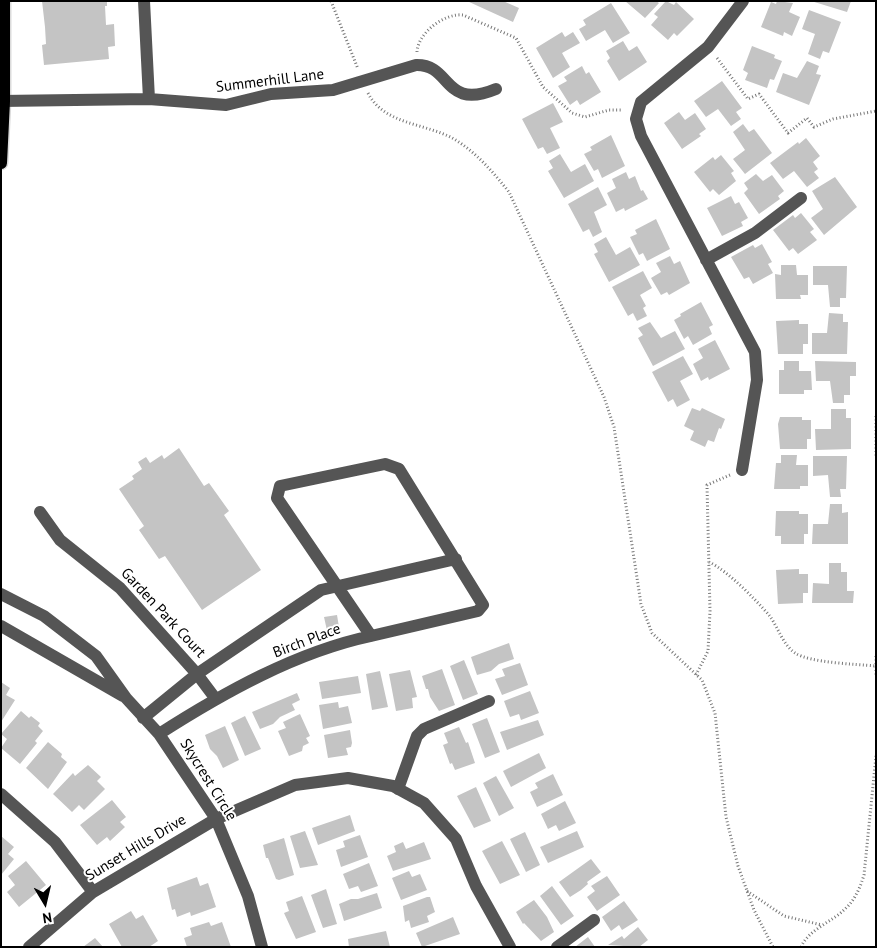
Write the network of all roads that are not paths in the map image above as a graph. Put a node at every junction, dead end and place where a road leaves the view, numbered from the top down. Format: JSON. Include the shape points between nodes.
{"nodes":[{"id":1,"x":4,"y":1,"type":"edge"},
{"id":2,"x":144,"y":1,"type":"edge"},
{"id":3,"x":743,"y":1,"type":"edge"},
{"id":4,"x":496,"y":89,"type":"dead end"},
{"id":5,"x":149,"y":99,"type":"junction"},
{"id":6,"x":3,"y":101,"type":"edge"},
{"id":7,"x":1,"y":163,"type":"edge"},
{"id":8,"x":801,"y":198,"type":"dead end"},
{"id":9,"x":706,"y":260,"type":"junction"},
{"id":10,"x":742,"y":470,"type":"road end"},
{"id":11,"x":40,"y":512,"type":"dead end"},
{"id":12,"x":456,"y":560,"type":"junction"},
{"id":13,"x":336,"y":585,"type":"junction"},
{"id":14,"x":1,"y":594,"type":"edge"},
{"id":15,"x":1,"y":626,"type":"edge"},
{"id":16,"x":370,"y":636,"type":"junction"},
{"id":17,"x":197,"y":674,"type":"junction"},
{"id":18,"x":126,"y":698,"type":"junction"},
{"id":19,"x":215,"y":698,"type":"junction"},
{"id":20,"x":489,"y":701,"type":"dead end"},
{"id":21,"x":143,"y":718,"type":"junction"},
{"id":22,"x":160,"y":734,"type":"junction"},
{"id":23,"x":398,"y":789,"type":"junction"},
{"id":24,"x":1,"y":794,"type":"edge"},
{"id":25,"x":216,"y":819,"type":"junction"},
{"id":26,"x":93,"y":892,"type":"junction"},
{"id":27,"x":594,"y":920,"type":"dead end"},
{"id":28,"x":29,"y":947,"type":"edge"},
{"id":29,"x":262,"y":947,"type":"edge"},
{"id":30,"x":510,"y":947,"type":"edge"},
{"id":31,"x":557,"y":947,"type":"edge"}],
"edges":[{"from":1,"to":6,"type":"main road"},
{"from":2,"to":5,"type":"street"},
{"from":3,"to":9,"type":"street","via":[[708,46],[641,102],[636,119],[641,136]]},
{"from":4,"to":5,"type":"street","name":"Summerhill Lane","via":[[480,96],[466,96],[453,90],[432,68],[416,65],[333,90],[271,94],[226,105]]},
{"from":5,"to":6,"type":"street","name":"Summerhill Lane"},
{"from":6,"to":7,"type":"main road"},
{"from":8,"to":9,"type":"street","via":[[754,233]]},
{"from":9,"to":10,"type":"street","via":[[755,352],[757,380]]},
{"from":11,"to":17,"type":"street","name":"Garden Park Court","via":[[60,540],[120,588]]},
{"from":12,"to":13,"type":"street"},
{"from":12,"to":13,"type":"street","via":[[399,469],[385,464],[280,486],[277,498]]},
{"from":12,"to":16,"type":"street","name":"Birch Place","via":[[483,605],[478,611]]},
{"from":13,"to":16,"type":"street"},
{"from":13,"to":17,"type":"street","via":[[321,590]]},
{"from":14,"to":18,"type":"street","name":"Skycrest Circle","via":[[44,616],[96,656]]},
{"from":15,"to":18,"type":"street","name":"Skycrest Circle"},
{"from":16,"to":19,"type":"street","name":"Birch Place","via":[[316,652]]},
{"from":17,"to":19,"type":"street","name":"Garden Park Court"},
{"from":17,"to":21,"type":"street"},
{"from":18,"to":21,"type":"street","name":"Skycrest Circle"},
{"from":19,"to":22,"type":"street","name":"Birch Place"},
{"from":20,"to":23,"type":"street","via":[[424,729],[417,736]]},
{"from":21,"to":22,"type":"street","name":"Skycrest Circle"},
{"from":22,"to":25,"type":"street","name":"Skycrest Circle"},
{"from":23,"to":25,"type":"street","name":"Sunset Hills Drive","via":[[348,778],[295,785]]},
{"from":23,"to":30,"type":"street","name":"Sunset Hills Drive","via":[[424,804],[456,839],[476,886]]},
{"from":24,"to":26,"type":"street","via":[[55,842]]},
{"from":25,"to":26,"type":"street","name":"Sunset Hills Drive"},
{"from":25,"to":29,"type":"street","name":"Skycrest Circle","via":[[248,896]]},
{"from":26,"to":28,"type":"street","name":"Sunset Hills Drive"},
{"from":27,"to":31,"type":"street"}]}
